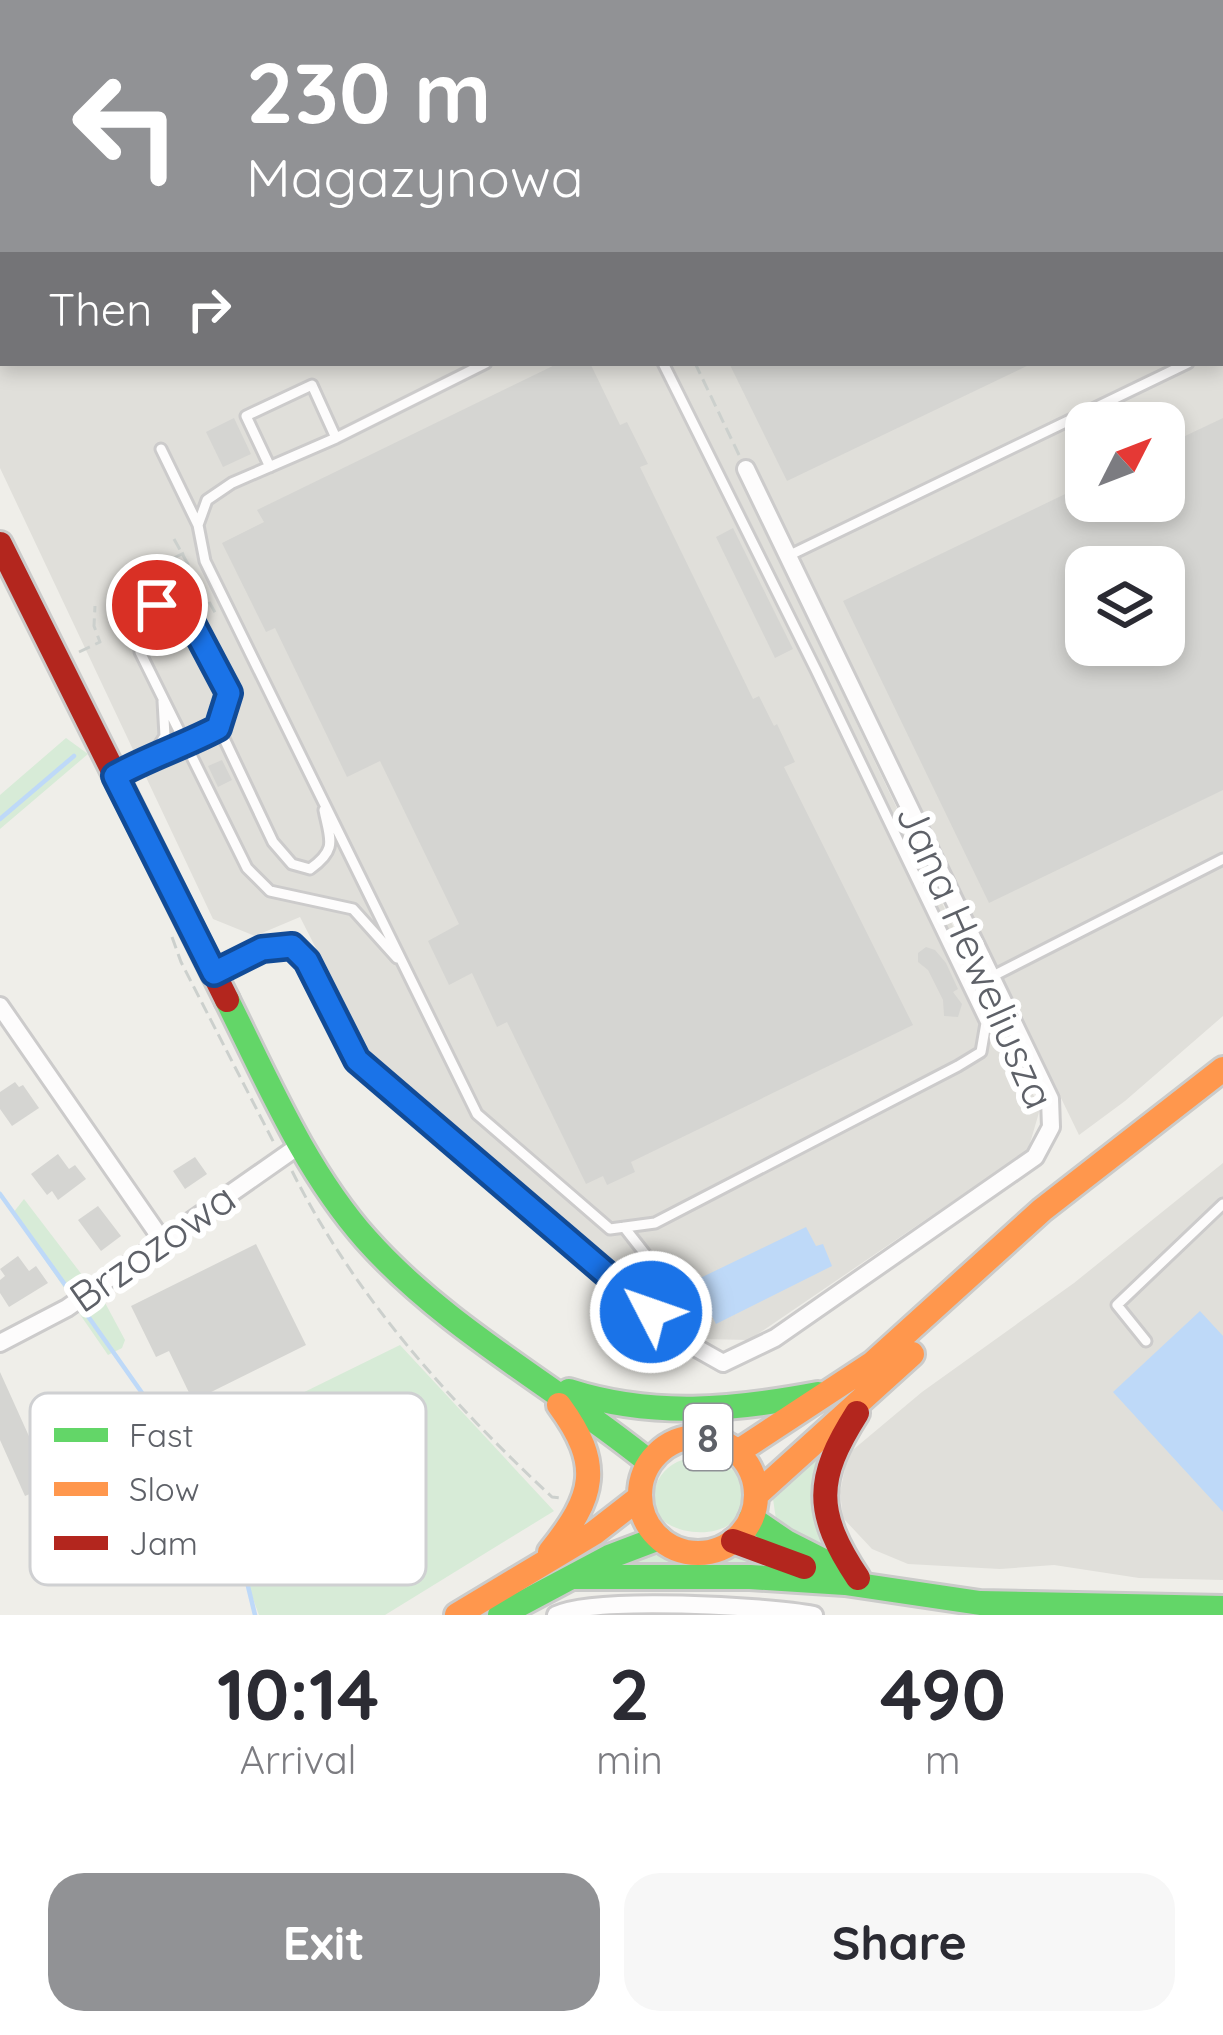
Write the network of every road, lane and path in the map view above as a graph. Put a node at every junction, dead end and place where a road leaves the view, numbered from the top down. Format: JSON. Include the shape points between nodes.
{"nodes":[{"id":1,"x":480,"y":366,"type":"edge"},
{"id":2,"x":665,"y":366,"type":"edge"},
{"id":3,"x":695,"y":366,"type":"edge"},
{"id":4,"x":1182,"y":366,"type":"edge"},
{"id":5,"x":336,"y":438,"type":"junction"},
{"id":6,"x":161,"y":449,"type":"dead end"},
{"id":7,"x":270,"y":467,"type":"junction"},
{"id":8,"x":746,"y":469,"type":"joint"},
{"id":9,"x":198,"y":525,"type":"junction"},
{"id":10,"x":0,"y":544,"type":"edge"},
{"id":11,"x":185,"y":553,"type":"dead end"},
{"id":12,"x":788,"y":556,"type":"junction"},
{"id":13,"x":110,"y":589,"type":"dead end"},
{"id":14,"x":95,"y":606,"type":"dead end"},
{"id":15,"x":77,"y":653,"type":"dead end"},
{"id":16,"x":162,"y":695,"type":"junction"},
{"id":17,"x":218,"y":728,"type":"junction"},
{"id":18,"x":187,"y":745,"type":"junction"},
{"id":19,"x":152,"y":755,"type":"junction"},
{"id":20,"x":115,"y":776,"type":"junction"},
{"id":21,"x":320,"y":793,"type":"junction"},
{"id":22,"x":1223,"y":859,"type":"edge"},
{"id":23,"x":214,"y":973,"type":"junction"},
{"id":24,"x":409,"y":973,"type":"junction"},
{"id":25,"x":991,"y":977,"type":"junction"},
{"id":26,"x":0,"y":1006,"type":"edge"},
{"id":27,"x":1223,"y":1070,"type":"edge"},
{"id":28,"x":1223,"y":1085,"type":"edge"},
{"id":29,"x":294,"y":1155,"type":"junction"},
{"id":30,"x":1223,"y":1204,"type":"edge"},
{"id":31,"x":624,"y":1227,"type":"junction"},
{"id":32,"x":162,"y":1240,"type":"junction"},
{"id":33,"x":696,"y":1305,"type":"dead end"},
{"id":34,"x":1146,"y":1341,"type":"dead end"},
{"id":35,"x":0,"y":1343,"type":"edge"},
{"id":36,"x":539,"y":1379,"type":"junction"},
{"id":37,"x":877,"y":1387,"type":"junction"},
{"id":38,"x":834,"y":1391,"type":"junction"},
{"id":39,"x":734,"y":1449,"type":"junction"},
{"id":40,"x":649,"y":1462,"type":"junction"},
{"id":41,"x":566,"y":1498,"type":"dead end"},
{"id":42,"x":639,"y":1498,"type":"junction"},
{"id":43,"x":754,"y":1506,"type":"junction"},
{"id":44,"x":659,"y":1538,"type":"junction"},
{"id":45,"x":734,"y":1541,"type":"junction"},
{"id":46,"x":539,"y":1565,"type":"junction"},
{"id":47,"x":569,"y":1577,"type":"junction"},
{"id":48,"x":851,"y":1581,"type":"junction"},
{"id":49,"x":1223,"y":1608,"type":"edge"},
{"id":50,"x":457,"y":1615,"type":"edge"},
{"id":51,"x":500,"y":1615,"type":"edge"},
{"id":52,"x":556,"y":1615,"type":"edge"},
{"id":53,"x":814,"y":1615,"type":"edge"}],
"edges":[{"from":1,"to":5,"type":"lane"},
{"from":2,"to":31,"type":"lane","via":[[986,1024],[981,1052],[958,1066],[655,1223]]},
{"from":3,"to":8,"type":"path"},
{"from":4,"to":12,"type":"lane"},
{"from":5,"to":7,"type":"lane"},
{"from":5,"to":7,"type":"lane","via":[[312,385],[246,416]]},
{"from":6,"to":9,"type":"lane"},
{"from":7,"to":9,"type":"lane","via":[[207,500]]},
{"from":8,"to":12,"type":"street","name":"Jana Heweliusza"},
{"from":9,"to":21,"type":"lane","via":[[205,560]]},
{"from":10,"to":20,"type":"main road"},
{"from":11,"to":13,"type":"path"},
{"from":12,"to":25,"type":"street","name":"Jana Heweliusza"},
{"from":14,"to":15,"type":"path","via":[[100,642]]},
{"from":16,"to":17,"type":"lane","via":[[140,652],[139,623],[157,605],[184,608],[229,693]]},
{"from":16,"to":18,"type":"lane"},
{"from":16,"to":19,"type":"lane","via":[[165,736]]},
{"from":17,"to":18,"type":"lane"},
{"from":17,"to":21,"type":"lane","via":[[273,842],[292,864],[310,869],[332,846]]},
{"from":18,"to":19,"type":"lane"},
{"from":18,"to":24,"type":"lane","via":[[247,868],[270,891],[353,909]]},
{"from":19,"to":20,"type":"lane"},
{"from":20,"to":23,"type":"main road"},
{"from":21,"to":24,"type":"lane"},
{"from":22,"to":25,"type":"lane"},
{"from":23,"to":25,"type":"street","name":"Jana Heweliusza","via":[[262,949],[292,946],[357,1060],[684,1341],[723,1363],[775,1338],[1045,1144],[1050,1099]]},
{"from":23,"to":29,"type":"main road"},
{"from":24,"to":31,"type":"lane","via":[[477,1114],[610,1229]]},
{"from":26,"to":32,"type":"street"},
{"from":27,"to":38,"type":"main road","number":"8","via":[[1076,1181]]},
{"from":28,"to":37,"type":"main road","number":"8"},
{"from":29,"to":32,"type":"street","name":"Brzozowa"},
{"from":29,"to":36,"type":"main road","via":[[380,1254]]},
{"from":29,"to":41,"type":"path","via":[[323,1231],[394,1330],[482,1432],[552,1497]]},
{"from":30,"to":34,"type":"lane","via":[[1117,1305]]},
{"from":31,"to":33,"type":"lane","via":[[673,1293]]},
{"from":32,"to":35,"type":"street","name":"Brzozowa"},
{"from":36,"to":38,"type":"main road","via":[[616,1406],[661,1410],[736,1408]]},
{"from":36,"to":40,"type":"main road"},
{"from":36,"to":46,"type":"main road","via":[[583,1436],[591,1475],[579,1517]]},
{"from":37,"to":43,"type":"main road","number":"8","via":[[790,1460]]},
{"from":37,"to":48,"type":"main road","via":[[843,1433],[821,1486],[827,1529]]},
{"from":38,"to":39,"type":"main road","number":"8"},
{"from":39,"to":40,"type":"main road","number":"8","via":[[689,1437]]},
{"from":39,"to":43,"type":"main road","number":"8","via":[[750,1469]]},
{"from":40,"to":42,"type":"main road","number":"8"},
{"from":42,"to":44,"type":"main road","number":"8"},
{"from":42,"to":46,"type":"main road","number":"8"},
{"from":43,"to":45,"type":"main road","number":"8"},
{"from":43,"to":48,"type":"main road","via":[[801,1550]]},
{"from":44,"to":45,"type":"main road","via":[[704,1553]]},
{"from":44,"to":47,"type":"main road"},
{"from":45,"to":48,"type":"main road"},
{"from":46,"to":50,"type":"main road","number":"8"},
{"from":47,"to":48,"type":"main road"},
{"from":47,"to":51,"type":"main road"},
{"from":48,"to":49,"type":"main road","via":[[980,1603]]},
{"from":52,"to":53,"type":"street","via":[[579,1607],[723,1606]]}]}
